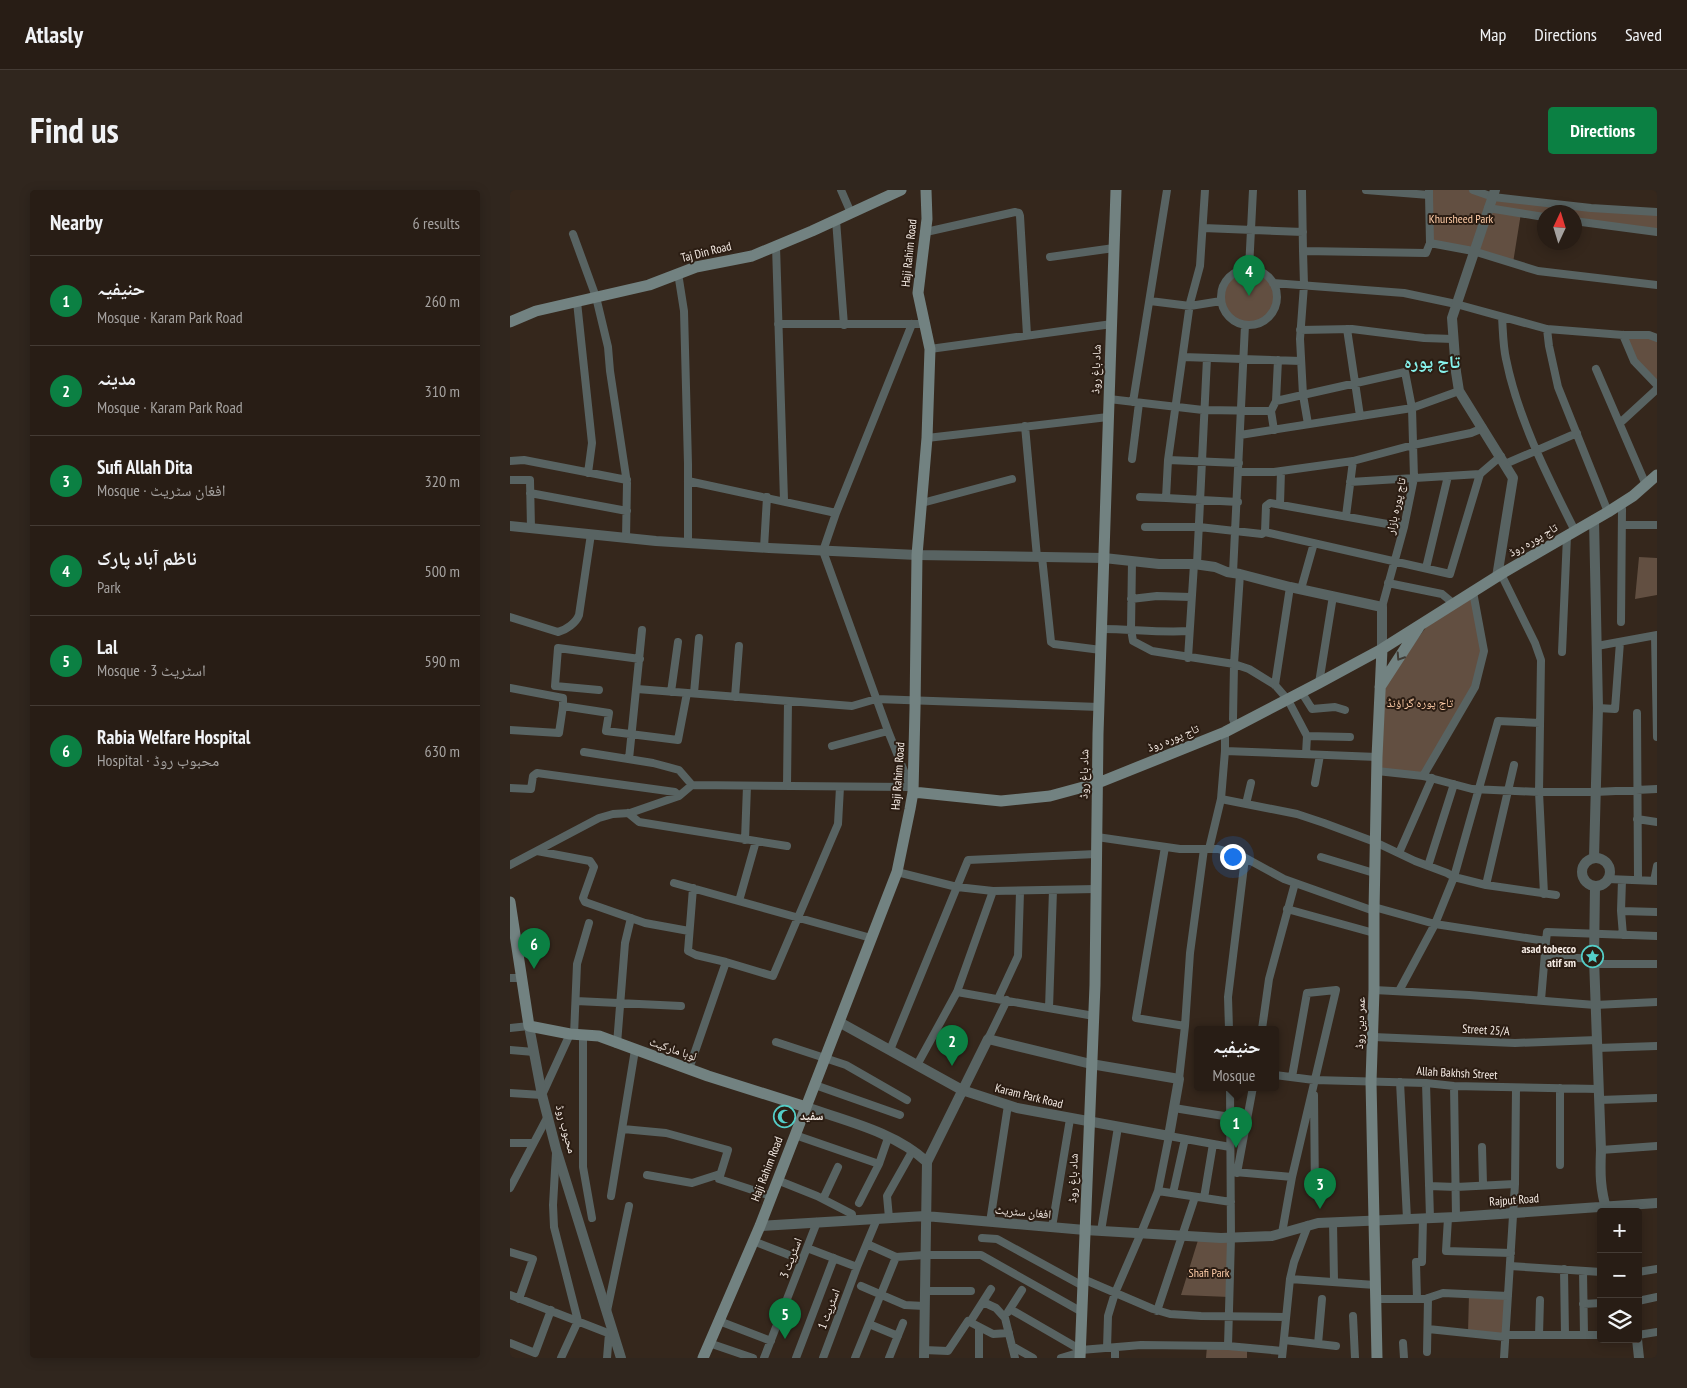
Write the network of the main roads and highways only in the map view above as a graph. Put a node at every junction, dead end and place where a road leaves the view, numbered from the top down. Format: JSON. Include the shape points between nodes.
{"nodes":[{"id":1,"x":901,"y":190,"type":"edge"},
{"id":2,"x":926,"y":190,"type":"edge"},
{"id":3,"x":1116,"y":190,"type":"edge"},
{"id":4,"x":510,"y":322,"type":"edge"},
{"id":5,"x":1657,"y":476,"type":"edge"},
{"id":6,"x":1421,"y":625,"type":"junction"},
{"id":7,"x":1382,"y":649,"type":"junction"},
{"id":8,"x":1379,"y":688,"type":"junction"},
{"id":9,"x":1098,"y":783,"type":"junction"},
{"id":10,"x":911,"y":790,"type":"junction"},
{"id":11,"x":510,"y":902,"type":"edge"},
{"id":12,"x":516,"y":978,"type":"edge"},
{"id":13,"x":529,"y":1026,"type":"joint"},
{"id":14,"x":806,"y":1106,"type":"junction"},
{"id":15,"x":1081,"y":1353,"type":"edge"},
{"id":16,"x":703,"y":1358,"type":"edge"},
{"id":17,"x":1377,"y":1358,"type":"edge"}],
"edges":[{"from":1,"to":4,"type":"main road","name":"Taj Din Road","via":[[752,256],[696,267],[649,285],[536,312]]},
{"from":2,"to":10,"type":"main road","name":"Haji Rahim Road","via":[[926,232],[918,293],[930,349],[928,438],[917,555],[916,701]]},
{"from":3,"to":9,"type":"main road","name":"شاد باغ روڈ"},
{"from":5,"to":6,"type":"main road","name":"تاج پورہ روڈ","via":[[1608,512]]},
{"from":6,"to":7,"type":"main road","name":"تاج پورہ روڈ"},
{"from":6,"to":8,"type":"main road","name":"تاج پورہ روڈ","one_way":true},
{"from":7,"to":8,"type":"main road","name":"عمر دین روڈ"},
{"from":7,"to":9,"type":"main road","name":"تاج پورہ روڈ","via":[[1236,727]]},
{"from":8,"to":17,"type":"main road","name":"عمر دین روڈ","via":[[1372,1082]]},
{"from":9,"to":10,"type":"main road","name":"تاج پورہ روڈ","via":[[1050,796],[1001,801]]},
{"from":9,"to":15,"type":"main road","name":"شاد باغ روڈ","via":[[1094,1016]]},
{"from":10,"to":14,"type":"main road","name":"Haji Rahim Road","via":[[897,872]]},
{"from":11,"to":12,"type":"main road","name":"محبوب روڈ"},
{"from":12,"to":13,"type":"main road","name":"محبوب روڈ"},
{"from":13,"to":14,"type":"main road","name":"لوہا مارکیٹ","via":[[599,1036]]},
{"from":14,"to":16,"type":"main road","name":"Haji Rahim Road","via":[[760,1226]]}]}
